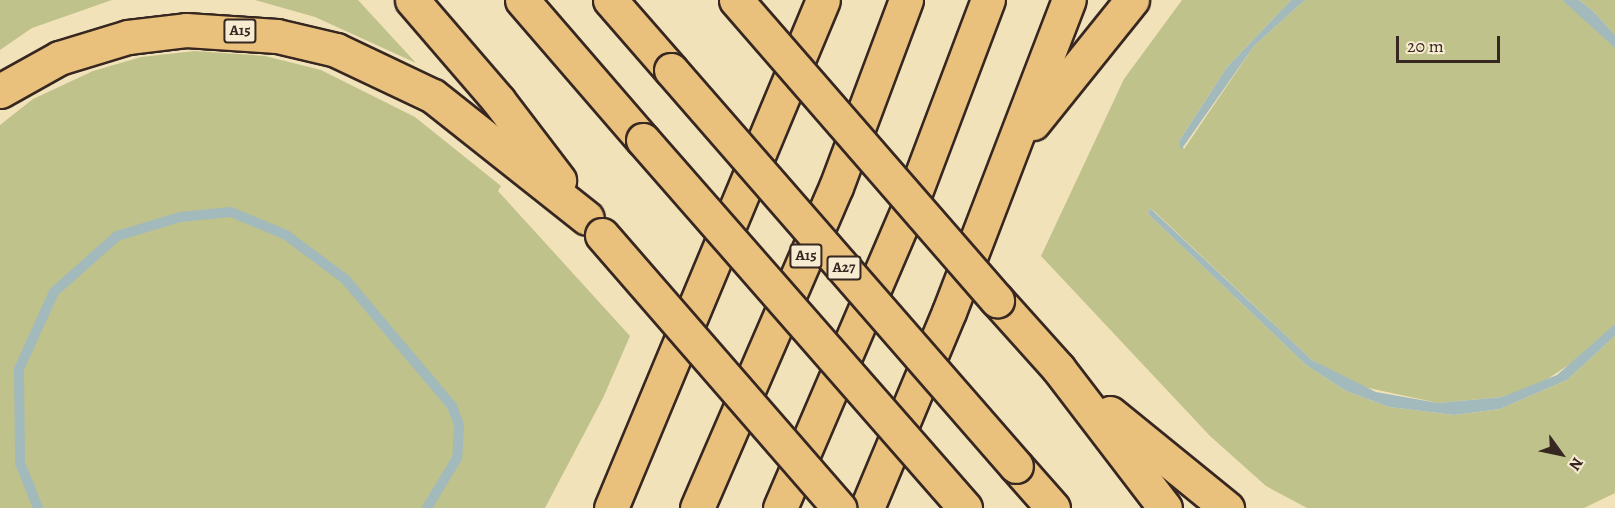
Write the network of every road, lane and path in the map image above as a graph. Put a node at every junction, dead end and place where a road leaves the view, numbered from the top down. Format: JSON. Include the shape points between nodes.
{"nodes":[{"id":1,"x":412,"y":0,"type":"edge"},
{"id":2,"x":522,"y":0,"type":"edge"},
{"id":3,"x":610,"y":0,"type":"edge"},
{"id":4,"x":736,"y":0,"type":"edge"},
{"id":5,"x":823,"y":0,"type":"edge"},
{"id":6,"x":906,"y":0,"type":"edge"},
{"id":7,"x":988,"y":0,"type":"edge"},
{"id":8,"x":1069,"y":0,"type":"edge"},
{"id":9,"x":1132,"y":0,"type":"edge"},
{"id":10,"x":0,"y":91,"type":"edge"},
{"id":11,"x":1014,"y":147,"type":"junction"},
{"id":12,"x":595,"y":226,"type":"junction"},
{"id":13,"x":1058,"y":368,"type":"junction"},
{"id":14,"x":611,"y":502,"type":"edge"},
{"id":15,"x":697,"y":508,"type":"edge"},
{"id":16,"x":780,"y":508,"type":"edge"},
{"id":17,"x":839,"y":508,"type":"edge"},
{"id":18,"x":867,"y":508,"type":"edge"},
{"id":19,"x":965,"y":508,"type":"edge"},
{"id":20,"x":1053,"y":508,"type":"edge"},
{"id":21,"x":1165,"y":508,"type":"edge"},
{"id":22,"x":1227,"y":508,"type":"edge"}],
"edges":[{"from":1,"to":12,"type":"highway","via":[[498,100]]},
{"from":2,"to":19,"type":"highway","bridge":true},
{"from":3,"to":20,"type":"highway","number":"A27","bridge":true},
{"from":4,"to":13,"type":"highway","bridge":true},
{"from":5,"to":14,"type":"highway"},
{"from":6,"to":15,"type":"highway","number":"A15","via":[[836,187]]},
{"from":7,"to":16,"type":"highway","via":[[913,198]]},
{"from":8,"to":11,"type":"highway"},
{"from":9,"to":11,"type":"highway"},
{"from":10,"to":12,"type":"highway","number":"A15","via":[[59,58],[128,37],[186,30],[277,36],[336,50],[433,96]]},
{"from":11,"to":18,"type":"highway"},
{"from":12,"to":17,"type":"highway","bridge":true},
{"from":13,"to":21,"type":"highway"},
{"from":13,"to":22,"type":"highway","via":[[1192,484]]}]}
